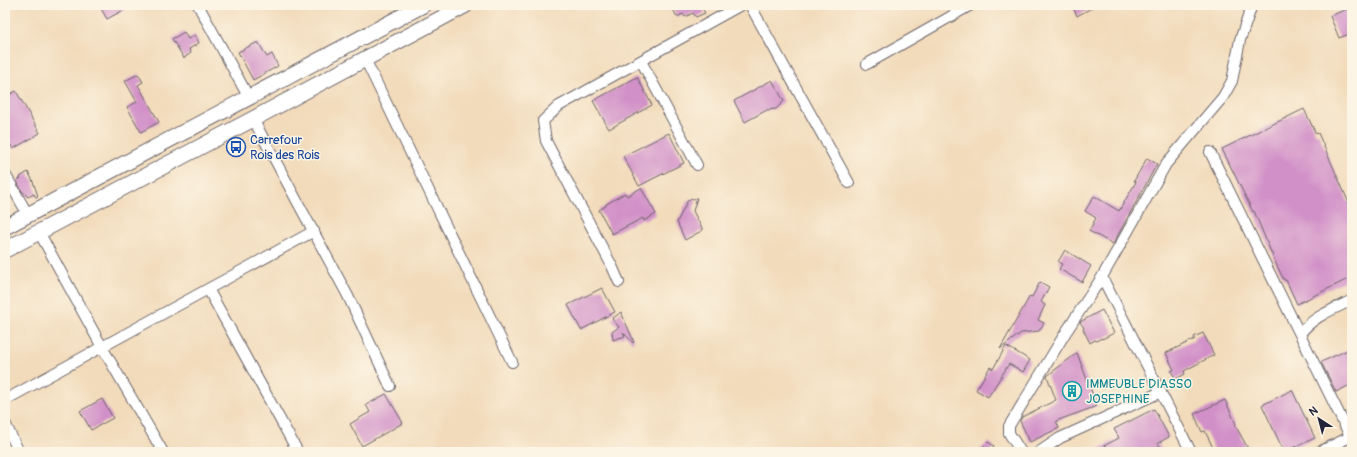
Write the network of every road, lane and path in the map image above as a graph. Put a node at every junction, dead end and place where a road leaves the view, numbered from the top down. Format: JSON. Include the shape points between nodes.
{"nodes":[{"id":1,"x":198,"y":5,"type":"edge"},
{"id":2,"x":423,"y":5,"type":"edge"},
{"id":3,"x":466,"y":5,"type":"edge"},
{"id":4,"x":741,"y":5,"type":"edge"},
{"id":5,"x":750,"y":5,"type":"edge"},
{"id":6,"x":972,"y":5,"type":"edge"},
{"id":7,"x":1252,"y":5,"type":"edge"},
{"id":8,"x":365,"y":59,"type":"junction"},
{"id":9,"x":641,"y":61,"type":"junction"},
{"id":10,"x":867,"y":64,"type":"dead end"},
{"id":11,"x":248,"y":98,"type":"junction"},
{"id":12,"x":253,"y":119,"type":"junction"},
{"id":13,"x":1210,"y":152,"type":"dead end"},
{"id":14,"x":697,"y":165,"type":"dead end"},
{"id":15,"x":5,"y":174,"type":"edge"},
{"id":16,"x":849,"y":183,"type":"dead end"},
{"id":17,"x":28,"y":215,"type":"junction"},
{"id":18,"x":5,"y":228,"type":"edge"},
{"id":19,"x":314,"y":230,"type":"junction"},
{"id":20,"x":38,"y":232,"type":"junction"},
{"id":21,"x":5,"y":250,"type":"edge"},
{"id":22,"x":1102,"y":277,"type":"junction"},
{"id":23,"x":619,"y":282,"type":"dead end"},
{"id":24,"x":208,"y":289,"type":"junction"},
{"id":25,"x":1352,"y":300,"type":"edge"},
{"id":26,"x":1300,"y":334,"type":"junction"},
{"id":27,"x":102,"y":347,"type":"junction"},
{"id":28,"x":512,"y":362,"type":"dead end"},
{"id":29,"x":390,"y":386,"type":"dead end"},
{"id":30,"x":1161,"y":392,"type":"junction"},
{"id":31,"x":5,"y":400,"type":"edge"},
{"id":32,"x":5,"y":423,"type":"edge"},
{"id":33,"x":1352,"y":437,"type":"edge"},
{"id":34,"x":19,"y":452,"type":"edge"},
{"id":35,"x":163,"y":452,"type":"edge"},
{"id":36,"x":298,"y":452,"type":"edge"},
{"id":37,"x":1021,"y":452,"type":"edge"},
{"id":38,"x":1039,"y":452,"type":"edge"},
{"id":39,"x":1191,"y":452,"type":"edge"},
{"id":40,"x":1319,"y":452,"type":"edge"}],
"edges":[{"from":1,"to":11,"type":"street"},
{"from":2,"to":11,"type":"main road"},
{"from":3,"to":8,"type":"main road"},
{"from":4,"to":9,"type":"street"},
{"from":5,"to":16,"type":"street"},
{"from":6,"to":10,"type":"street"},
{"from":7,"to":22,"type":"street","via":[[1240,40],[1232,81],[1223,97],[1166,164]]},
{"from":8,"to":12,"type":"main road"},
{"from":8,"to":28,"type":"street"},
{"from":9,"to":14,"type":"street"},
{"from":9,"to":23,"type":"street","via":[[560,106],[544,121],[546,141]]},
{"from":11,"to":17,"type":"main road"},
{"from":12,"to":19,"type":"street"},
{"from":12,"to":20,"type":"main road"},
{"from":13,"to":26,"type":"street"},
{"from":15,"to":17,"type":"street"},
{"from":17,"to":18,"type":"main road"},
{"from":19,"to":24,"type":"street"},
{"from":19,"to":29,"type":"street"},
{"from":20,"to":21,"type":"main road"},
{"from":20,"to":27,"type":"street"},
{"from":22,"to":30,"type":"street"},
{"from":22,"to":37,"type":"street","via":[[1010,426],[1010,433]]},
{"from":24,"to":27,"type":"street"},
{"from":24,"to":36,"type":"street"},
{"from":25,"to":26,"type":"street","via":[[1317,318],[1305,326]]},
{"from":26,"to":33,"type":"street"},
{"from":27,"to":31,"type":"street"},
{"from":27,"to":35,"type":"street"},
{"from":30,"to":38,"type":"street","via":[[1060,438]]},
{"from":30,"to":39,"type":"street"},
{"from":32,"to":34,"type":"street"},
{"from":33,"to":40,"type":"street"}]}
